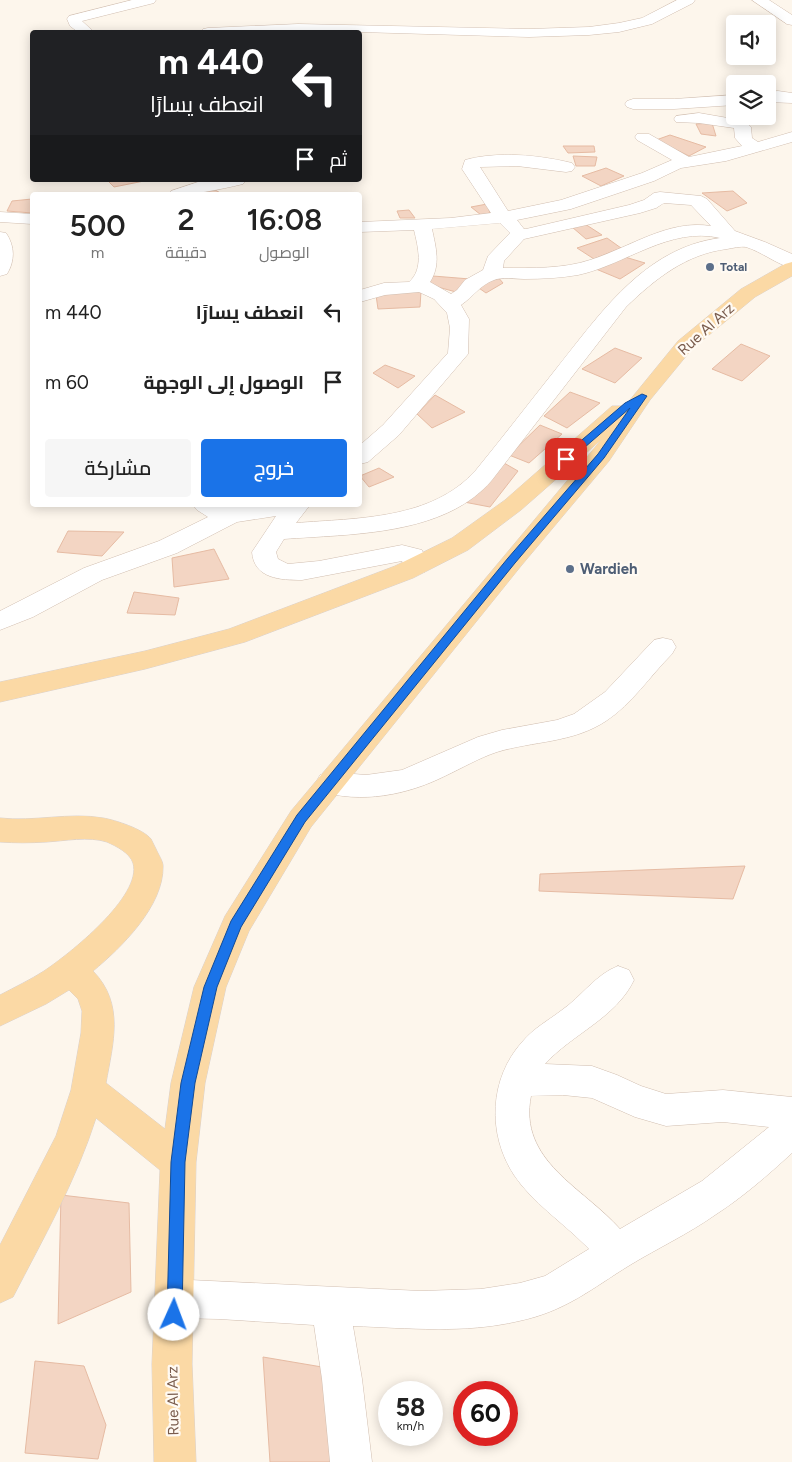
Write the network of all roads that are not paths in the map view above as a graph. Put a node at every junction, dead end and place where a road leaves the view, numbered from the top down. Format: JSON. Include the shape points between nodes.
{"nodes":[{"id":1,"x":149,"y":0,"type":"edge"},
{"id":2,"x":688,"y":0,"type":"edge"},
{"id":3,"x":759,"y":0,"type":"edge"},
{"id":4,"x":792,"y":21,"type":"edge"},
{"id":5,"x":84,"y":30,"type":"edge"},
{"id":6,"x":253,"y":30,"type":"edge"},
{"id":7,"x":776,"y":96,"type":"edge"},
{"id":8,"x":792,"y":98,"type":"edge"},
{"id":9,"x":726,"y":101,"type":"edge"},
{"id":10,"x":633,"y":104,"type":"dead end"},
{"id":11,"x":680,"y":120,"type":"dead end"},
{"id":12,"x":642,"y":137,"type":"dead end"},
{"id":13,"x":792,"y":137,"type":"edge"},
{"id":14,"x":757,"y":147,"type":"junction"},
{"id":15,"x":686,"y":163,"type":"junction"},
{"id":16,"x":566,"y":167,"type":"dead end"},
{"id":17,"x":648,"y":177,"type":"junction"},
{"id":18,"x":224,"y":182,"type":"edge"},
{"id":19,"x":185,"y":192,"type":"edge"},
{"id":20,"x":660,"y":197,"type":"junction"},
{"id":21,"x":0,"y":217,"type":"edge"},
{"id":22,"x":504,"y":217,"type":"junction"},
{"id":23,"x":30,"y":219,"type":"edge"},
{"id":24,"x":422,"y":225,"type":"junction"},
{"id":25,"x":362,"y":227,"type":"edge"},
{"id":26,"x":519,"y":234,"type":"junction"},
{"id":27,"x":0,"y":237,"type":"edge"},
{"id":28,"x":737,"y":239,"type":"junction"},
{"id":29,"x":792,"y":262,"type":"edge"},
{"id":30,"x":792,"y":268,"type":"edge"},
{"id":31,"x":0,"y":270,"type":"edge"},
{"id":32,"x":492,"y":272,"type":"junction"},
{"id":33,"x":418,"y":284,"type":"junction"},
{"id":34,"x":362,"y":295,"type":"edge"},
{"id":35,"x":450,"y":303,"type":"junction"},
{"id":36,"x":642,"y":396,"type":"junction"},
{"id":37,"x":364,"y":446,"type":"edge"},
{"id":38,"x":208,"y":507,"type":"edge"},
{"id":39,"x":281,"y":507,"type":"edge"},
{"id":40,"x":296,"y":507,"type":"edge"},
{"id":41,"x":232,"y":515,"type":"junction"},
{"id":42,"x":276,"y":532,"type":"junction"},
{"id":43,"x":416,"y":566,"type":"junction"},
{"id":44,"x":0,"y":621,"type":"edge"},
{"id":45,"x":663,"y":647,"type":"dead end"},
{"id":46,"x":0,"y":692,"type":"edge"},
{"id":47,"x":330,"y":783,"type":"junction"},
{"id":48,"x":0,"y":830,"type":"edge"},
{"id":49,"x":71,"y":970,"type":"junction"},
{"id":50,"x":618,"y":980,"type":"dead end"},
{"id":51,"x":0,"y":1011,"type":"edge"},
{"id":52,"x":518,"y":1080,"type":"junction"},
{"id":53,"x":88,"y":1090,"type":"junction"},
{"id":54,"x":792,"y":1114,"type":"edge"},
{"id":55,"x":792,"y":1130,"type":"edge"},
{"id":56,"x":178,"y":1162,"type":"junction"},
{"id":57,"x":615,"y":1253,"type":"junction"},
{"id":58,"x":0,"y":1284,"type":"edge"},
{"id":59,"x":175,"y":1299,"type":"junction"},
{"id":60,"x":330,"y":1307,"type":"junction"},
{"id":61,"x":175,"y":1462,"type":"edge"},
{"id":62,"x":351,"y":1462,"type":"edge"}],
"edges":[{"from":1,"to":5,"type":"street","via":[[74,19]]},
{"from":2,"to":6,"type":"street","via":[[646,21],[620,27],[563,32]]},
{"from":3,"to":4,"type":"street"},
{"from":7,"to":8,"type":"street"},
{"from":9,"to":10,"type":"street"},
{"from":11,"to":14,"type":"street","via":[[699,118],[739,124],[743,127],[742,138]]},
{"from":12,"to":15,"type":"street"},
{"from":13,"to":14,"type":"street"},
{"from":14,"to":15,"type":"street","via":[[720,158]]},
{"from":15,"to":17,"type":"street"},
{"from":16,"to":22,"type":"street","via":[[494,160],[471,164],[471,169]]},
{"from":17,"to":20,"type":"street","via":[[660,191]]},
{"from":17,"to":22,"type":"street","via":[[565,205]]},
{"from":18,"to":19,"type":"street"},
{"from":20,"to":26,"type":"street","via":[[634,209]]},
{"from":20,"to":28,"type":"street","via":[[697,200]]},
{"from":21,"to":23,"type":"street"},
{"from":22,"to":24,"type":"street"},
{"from":22,"to":26,"type":"street"},
{"from":24,"to":25,"type":"street"},
{"from":24,"to":33,"type":"street","via":[[430,260]]},
{"from":26,"to":32,"type":"street","via":[[495,260]]},
{"from":27,"to":31,"type":"street","via":[[5,258]]},
{"from":28,"to":29,"type":"street"},
{"from":28,"to":32,"type":"street","via":[[705,230],[691,230],[581,268],[540,274]]},
{"from":28,"to":42,"type":"street","via":[[679,255],[638,284],[619,302],[525,425],[468,492],[440,506],[396,520]]},
{"from":30,"to":36,"type":"main road","name":"Rue Al Arz","via":[[748,292],[709,323],[684,345]]},
{"from":32,"to":35,"type":"street"},
{"from":33,"to":34,"type":"street"},
{"from":33,"to":35,"type":"street"},
{"from":35,"to":37,"type":"street","via":[[459,319],[461,341],[458,354],[392,430]]},
{"from":36,"to":43,"type":"main road","via":[[513,505],[460,544]]},
{"from":36,"to":47,"type":"main road","name":"Rue Al Arz","via":[[601,456]]},
{"from":38,"to":41,"type":"street","via":[[216,513]]},
{"from":39,"to":41,"type":"street"},
{"from":40,"to":42,"type":"street"},
{"from":41,"to":44,"type":"street","via":[[168,546],[92,574]]},
{"from":42,"to":43,"type":"street","via":[[264,552],[266,562],[274,569],[313,570],[402,553],[413,556]]},
{"from":43,"to":46,"type":"main road","via":[[236,636]]},
{"from":45,"to":47,"type":"street","via":[[608,704],[596,714],[568,727],[488,744],[426,773],[392,784],[366,787]]},
{"from":47,"to":56,"type":"main road","name":"Rue Al Arz","via":[[301,819],[241,916],[210,987],[188,1083]]},
{"from":48,"to":49,"type":"main road","via":[[92,828],[113,832],[127,838],[147,858],[147,881],[140,900],[101,946]]},
{"from":49,"to":51,"type":"main road"},
{"from":49,"to":53,"type":"main road","via":[[91,990],[98,1011],[98,1033]]},
{"from":50,"to":52,"type":"street","via":[[530,1056]]},
{"from":52,"to":54,"type":"street","via":[[592,1082],[635,1101],[666,1110],[723,1106]]},
{"from":52,"to":57,"type":"street","via":[[511,1118],[524,1158],[536,1174],[592,1225]]},
{"from":53,"to":56,"type":"main road"},
{"from":53,"to":58,"type":"main road","via":[[72,1139]]},
{"from":55,"to":57,"type":"street","via":[[715,1194],[683,1216]]},
{"from":56,"to":59,"type":"main road","name":"Rue Al Arz"},
{"from":57,"to":60,"type":"street","via":[[565,1285],[512,1304],[422,1310]]},
{"from":59,"to":60,"type":"street","via":[[211,1298]]},
{"from":59,"to":61,"type":"main road","name":"Rue Al Arz","via":[[172,1364]]},
{"from":60,"to":62,"type":"street"}]}
